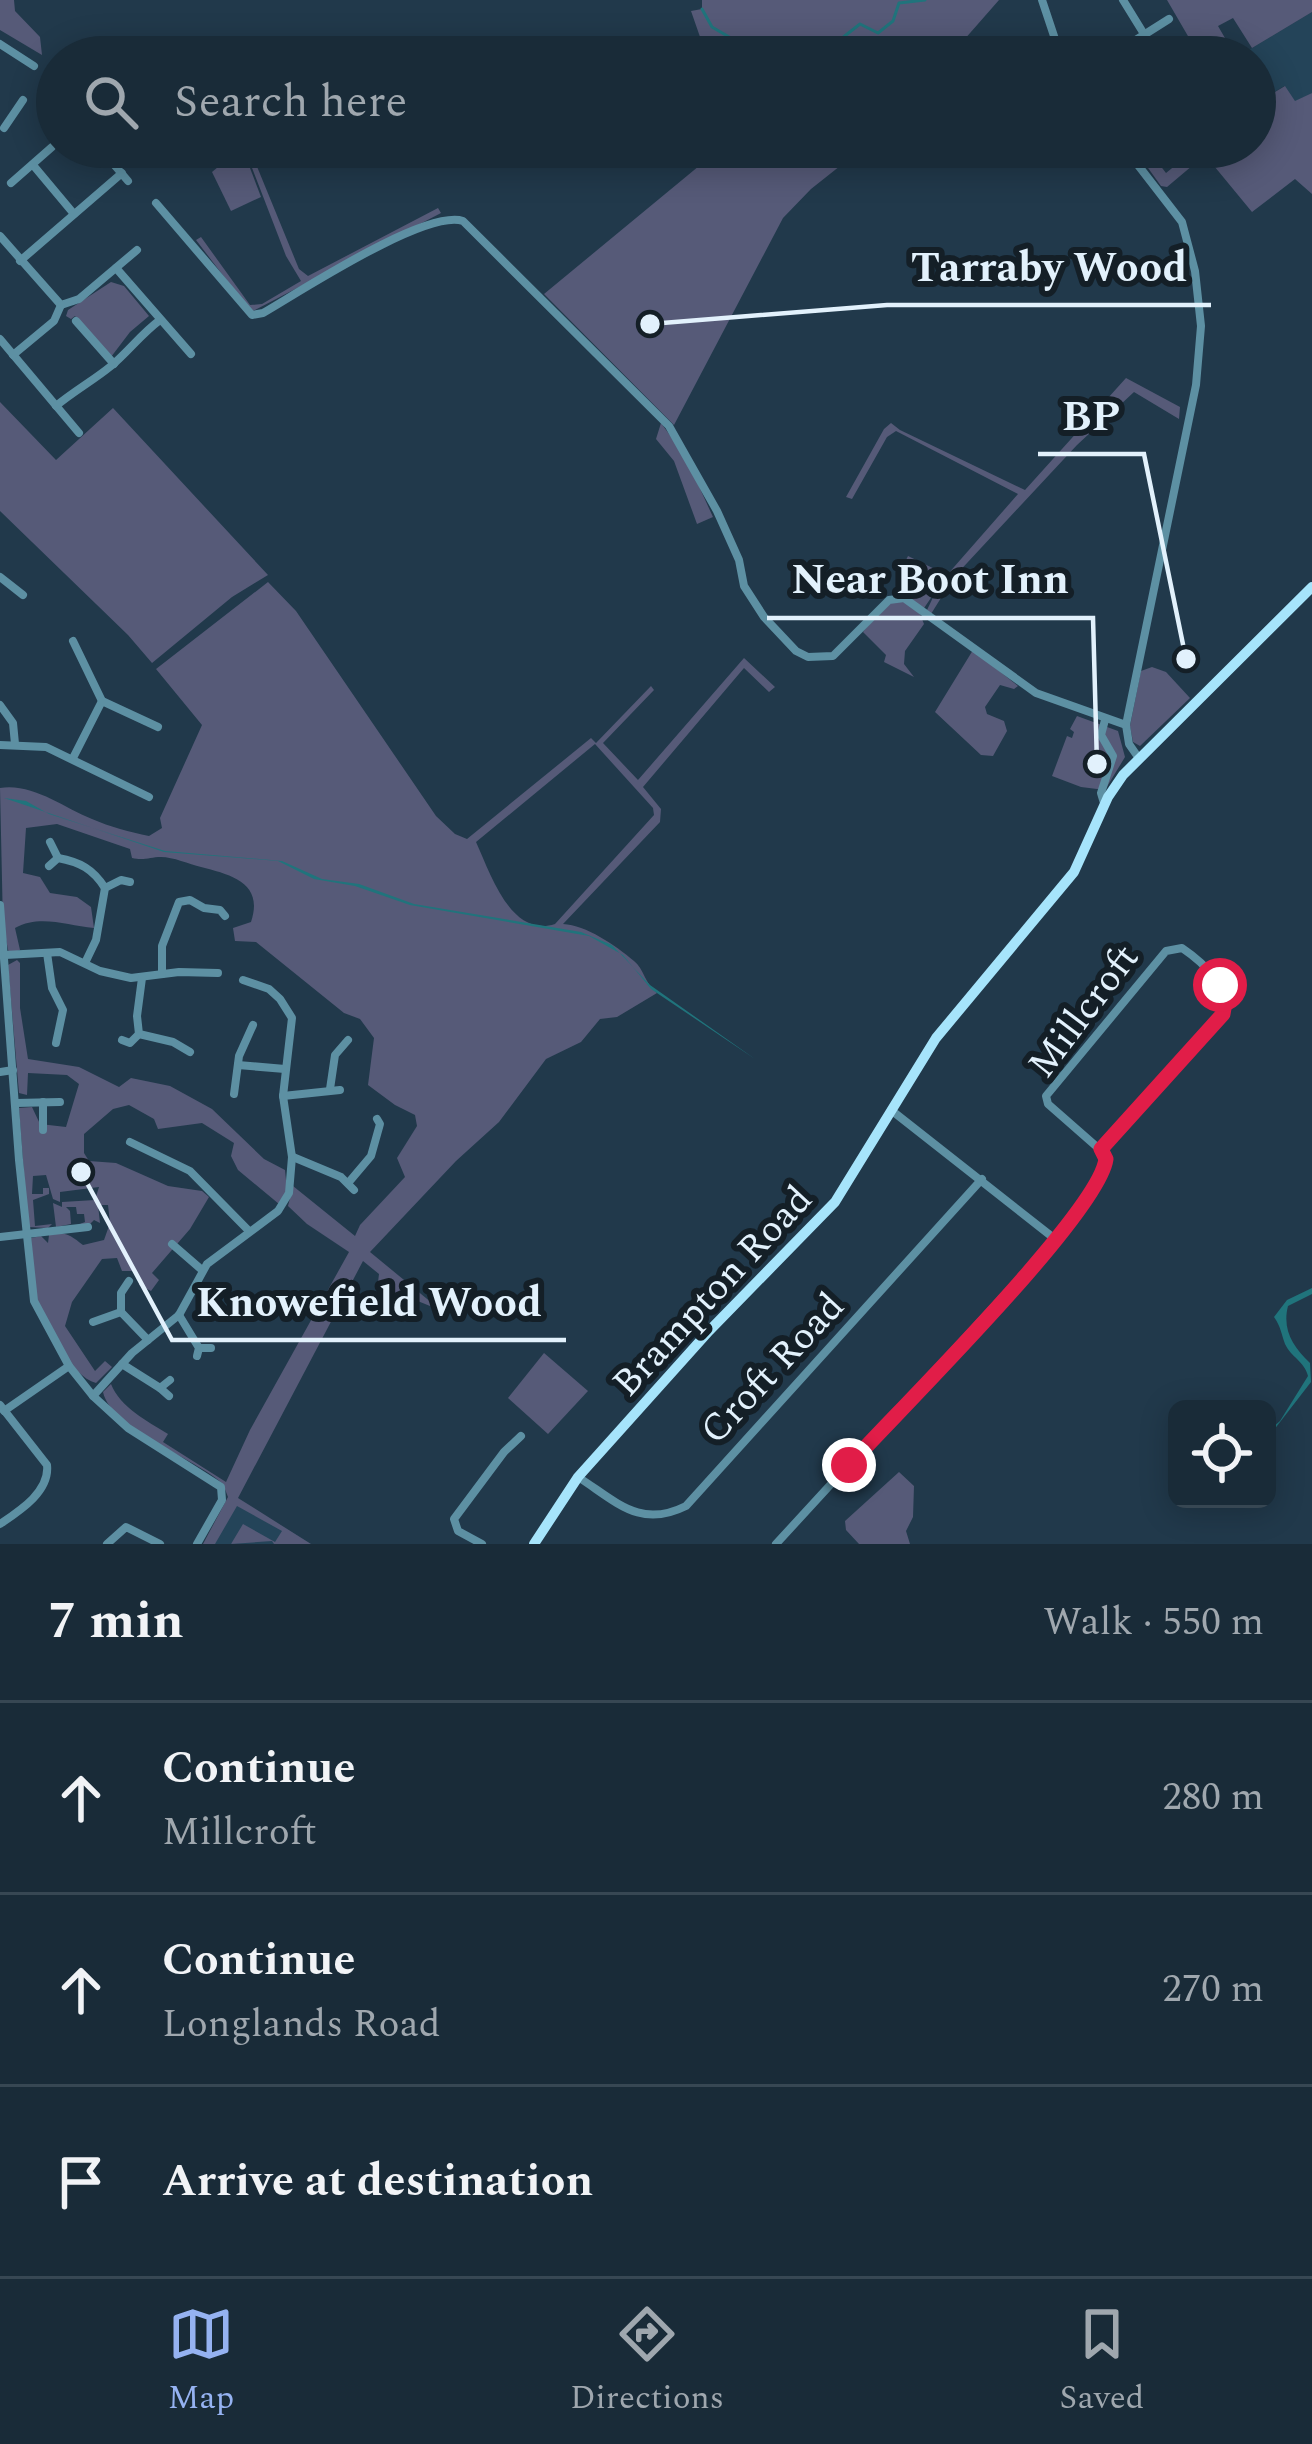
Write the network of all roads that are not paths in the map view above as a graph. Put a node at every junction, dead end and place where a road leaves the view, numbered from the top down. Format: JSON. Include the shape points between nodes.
{"nodes":[{"id":1,"x":1042,"y":0,"type":"edge"},
{"id":2,"x":1123,"y":0,"type":"edge"},
{"id":3,"x":1169,"y":19,"type":"dead end"},
{"id":4,"x":1144,"y":34,"type":"junction"},
{"id":5,"x":1053,"y":36,"type":"edge"},
{"id":6,"x":1141,"y":36,"type":"edge"},
{"id":7,"x":0,"y":44,"type":"edge"},
{"id":8,"x":34,"y":66,"type":"dead end"},
{"id":9,"x":23,"y":100,"type":"dead end"},
{"id":10,"x":1,"y":129,"type":"edge"},
{"id":11,"x":36,"y":163,"type":"edge"},
{"id":12,"x":33,"y":166,"type":"junction"},
{"id":13,"x":117,"y":168,"type":"edge"},
{"id":14,"x":1140,"y":168,"type":"edge"},
{"id":15,"x":11,"y":183,"type":"dead end"},
{"id":16,"x":156,"y":202,"type":"dead end"},
{"id":17,"x":74,"y":214,"type":"junction"},
{"id":18,"x":0,"y":236,"type":"edge"},
{"id":19,"x":137,"y":250,"type":"dead end"},
{"id":20,"x":20,"y":261,"type":"junction"},
{"id":21,"x":116,"y":268,"type":"junction"},
{"id":22,"x":61,"y":305,"type":"junction"},
{"id":23,"x":160,"y":320,"type":"junction"},
{"id":24,"x":76,"y":321,"type":"dead end"},
{"id":25,"x":0,"y":339,"type":"edge"},
{"id":26,"x":191,"y":354,"type":"dead end"},
{"id":27,"x":13,"y":355,"type":"junction"},
{"id":28,"x":114,"y":364,"type":"junction"},
{"id":29,"x":56,"y":406,"type":"junction"},
{"id":30,"x":79,"y":433,"type":"dead end"},
{"id":31,"x":0,"y":577,"type":"edge"},
{"id":32,"x":1312,"y":587,"type":"edge"},
{"id":33,"x":23,"y":595,"type":"dead end"},
{"id":34,"x":73,"y":641,"type":"dead end"},
{"id":35,"x":102,"y":700,"type":"junction"},
{"id":36,"x":0,"y":705,"type":"edge"},
{"id":37,"x":1105,"y":720,"type":"junction"},
{"id":38,"x":1126,"y":725,"type":"junction"},
{"id":39,"x":158,"y":727,"type":"dead end"},
{"id":40,"x":15,"y":744,"type":"junction"},
{"id":41,"x":0,"y":745,"type":"edge"},
{"id":42,"x":1138,"y":757,"type":"junction"},
{"id":43,"x":73,"y":758,"type":"junction"},
{"id":44,"x":149,"y":797,"type":"dead end"},
{"id":45,"x":1105,"y":804,"type":"junction"},
{"id":46,"x":50,"y":842,"type":"dead end"},
{"id":47,"x":58,"y":858,"type":"junction"},
{"id":48,"x":49,"y":866,"type":"dead end"},
{"id":49,"x":130,"y":882,"type":"dead end"},
{"id":50,"x":105,"y":888,"type":"junction"},
{"id":51,"x":0,"y":905,"type":"edge"},
{"id":52,"x":225,"y":916,"type":"dead end"},
{"id":53,"x":47,"y":952,"type":"junction"},
{"id":54,"x":5,"y":955,"type":"junction"},
{"id":55,"x":85,"y":963,"type":"junction"},
{"id":56,"x":162,"y":974,"type":"junction"},
{"id":57,"x":218,"y":974,"type":"dead end"},
{"id":58,"x":142,"y":978,"type":"junction"},
{"id":59,"x":243,"y":980,"type":"dead end"},
{"id":60,"x":254,"y":1025,"type":"dead end"},
{"id":61,"x":139,"y":1034,"type":"junction"},
{"id":62,"x":347,"y":1040,"type":"dead end"},
{"id":63,"x":56,"y":1043,"type":"dead end"},
{"id":64,"x":190,"y":1052,"type":"dead end"},
{"id":65,"x":121,"y":1054,"type":"dead end"},
{"id":66,"x":238,"y":1065,"type":"junction"},
{"id":67,"x":285,"y":1069,"type":"junction"},
{"id":68,"x":13,"y":1070,"type":"junction"},
{"id":69,"x":0,"y":1072,"type":"edge"},
{"id":70,"x":234,"y":1094,"type":"dead end"},
{"id":71,"x":283,"y":1096,"type":"junction"},
{"id":72,"x":43,"y":1102,"type":"junction"},
{"id":73,"x":60,"y":1102,"type":"dead end"},
{"id":74,"x":16,"y":1103,"type":"junction"},
{"id":75,"x":890,"y":1109,"type":"junction"},
{"id":76,"x":381,"y":1123,"type":"dead end"},
{"id":77,"x":43,"y":1130,"type":"dead end"},
{"id":78,"x":130,"y":1142,"type":"dead end"},
{"id":79,"x":1101,"y":1149,"type":"junction"},
{"id":80,"x":292,"y":1157,"type":"junction"},
{"id":81,"x":982,"y":1179,"type":"junction"},
{"id":82,"x":88,"y":1228,"type":"dead end"},
{"id":83,"x":249,"y":1231,"type":"junction"},
{"id":84,"x":26,"y":1234,"type":"junction"},
{"id":85,"x":0,"y":1237,"type":"edge"},
{"id":86,"x":1055,"y":1239,"type":"junction"},
{"id":87,"x":172,"y":1244,"type":"dead end"},
{"id":88,"x":202,"y":1270,"type":"junction"},
{"id":89,"x":129,"y":1281,"type":"dead end"},
{"id":90,"x":122,"y":1312,"type":"junction"},
{"id":91,"x":179,"y":1315,"type":"junction"},
{"id":92,"x":93,"y":1322,"type":"dead end"},
{"id":93,"x":148,"y":1340,"type":"junction"},
{"id":94,"x":211,"y":1348,"type":"dead end"},
{"id":95,"x":122,"y":1364,"type":"junction"},
{"id":96,"x":69,"y":1366,"type":"junction"},
{"id":97,"x":170,"y":1380,"type":"dead end"},
{"id":98,"x":160,"y":1388,"type":"junction"},
{"id":99,"x":93,"y":1396,"type":"junction"},
{"id":100,"x":169,"y":1396,"type":"dead end"},
{"id":101,"x":2,"y":1408,"type":"edge"},
{"id":102,"x":521,"y":1436,"type":"dead end"},
{"id":103,"x":578,"y":1477,"type":"junction"},
{"id":104,"x":0,"y":1524,"type":"edge"},
{"id":105,"x":107,"y":1544,"type":"edge"},
{"id":106,"x":160,"y":1544,"type":"edge"},
{"id":107,"x":196,"y":1544,"type":"edge"},
{"id":108,"x":482,"y":1544,"type":"edge"},
{"id":109,"x":534,"y":1544,"type":"edge"},
{"id":110,"x":776,"y":1544,"type":"edge"}],
"edges":[{"from":1,"to":5,"type":"street"},
{"from":2,"to":4,"type":"street"},
{"from":3,"to":4,"type":"street"},
{"from":4,"to":6,"type":"street"},
{"from":7,"to":8,"type":"street"},
{"from":9,"to":10,"type":"street"},
{"from":11,"to":12,"type":"street"},
{"from":12,"to":15,"type":"street"},
{"from":12,"to":17,"type":"street"},
{"from":13,"to":17,"type":"street","via":[[125,177]]},
{"from":14,"to":38,"type":"street","via":[[1182,222],[1201,326]]},
{"from":16,"to":37,"type":"street","via":[[252,315],[412,230],[441,218],[463,221],[669,426],[732,542],[749,596],[796,651],[833,656],[889,601],[904,598],[1036,693]]},
{"from":17,"to":20,"type":"street"},
{"from":18,"to":20,"type":"street"},
{"from":19,"to":21,"type":"street"},
{"from":20,"to":22,"type":"street"},
{"from":21,"to":22,"type":"street"},
{"from":21,"to":23,"type":"street"},
{"from":22,"to":27,"type":"street"},
{"from":23,"to":26,"type":"street"},
{"from":23,"to":28,"type":"street"},
{"from":24,"to":28,"type":"street"},
{"from":25,"to":27,"type":"street"},
{"from":27,"to":29,"type":"street"},
{"from":28,"to":29,"type":"street"},
{"from":29,"to":30,"type":"street"},
{"from":31,"to":33,"type":"street"},
{"from":32,"to":42,"type":"main road","name":"Brampton Road"},
{"from":34,"to":35,"type":"street"},
{"from":35,"to":39,"type":"street"},
{"from":35,"to":43,"type":"street"},
{"from":36,"to":40,"type":"street","via":[[14,723]]},
{"from":37,"to":38,"type":"street"},
{"from":37,"to":45,"type":"street","via":[[1101,735],[1113,757]]},
{"from":38,"to":42,"type":"street"},
{"from":40,"to":41,"type":"street"},
{"from":40,"to":43,"type":"street"},
{"from":42,"to":45,"type":"main road","name":"Brampton Road"},
{"from":43,"to":44,"type":"street"},
{"from":45,"to":75,"type":"main road","name":"Brampton Road","via":[[1060,892],[965,998]]},
{"from":46,"to":47,"type":"street"},
{"from":47,"to":48,"type":"street"},
{"from":47,"to":50,"type":"street","via":[[93,871]]},
{"from":49,"to":50,"type":"street"},
{"from":50,"to":55,"type":"street"},
{"from":51,"to":54,"type":"street"},
{"from":52,"to":56,"type":"street","via":[[217,904],[176,905]]},
{"from":53,"to":54,"type":"street"},
{"from":53,"to":55,"type":"street"},
{"from":53,"to":63,"type":"street","via":[[63,1010]]},
{"from":54,"to":68,"type":"street"},
{"from":55,"to":58,"type":"street"},
{"from":56,"to":57,"type":"street"},
{"from":56,"to":58,"type":"street"},
{"from":58,"to":61,"type":"street"},
{"from":59,"to":67,"type":"street","via":[[269,989],[290,1011]]},
{"from":60,"to":66,"type":"street"},
{"from":61,"to":64,"type":"street"},
{"from":61,"to":65,"type":"street"},
{"from":62,"to":71,"type":"street","via":[[335,1055],[335,1090]]},
{"from":66,"to":67,"type":"street"},
{"from":66,"to":70,"type":"street"},
{"from":67,"to":71,"type":"street"},
{"from":68,"to":69,"type":"street"},
{"from":68,"to":74,"type":"street"},
{"from":71,"to":80,"type":"street"},
{"from":72,"to":73,"type":"street"},
{"from":72,"to":74,"type":"street"},
{"from":72,"to":77,"type":"street"},
{"from":74,"to":84,"type":"street"},
{"from":75,"to":81,"type":"street"},
{"from":75,"to":103,"type":"main road","name":"Brampton Road","via":[[836,1202]]},
{"from":76,"to":80,"type":"street","via":[[351,1186]]},
{"from":78,"to":83,"type":"street","via":[[190,1171]]},
{"from":79,"to":79,"type":"street","name":"Millcroft","via":[[1048,1104],[1047,1094],[1166,951],[1182,949],[1220,985],[1223,1014]]},
{"from":79,"to":86,"type":"street","name":"Millcroft","via":[[1101,1175]]},
{"from":80,"to":83,"type":"street","via":[[285,1202]]},
{"from":81,"to":86,"type":"street"},
{"from":81,"to":103,"type":"street","name":"Croft Road","via":[[686,1506],[663,1517],[639,1515]]},
{"from":82,"to":84,"type":"street"},
{"from":83,"to":88,"type":"street"},
{"from":84,"to":85,"type":"street"},
{"from":84,"to":96,"type":"street","via":[[34,1301]]},
{"from":86,"to":110,"type":"street","name":"Millcroft"},
{"from":87,"to":88,"type":"street"},
{"from":88,"to":91,"type":"street"},
{"from":89,"to":90,"type":"street"},
{"from":90,"to":92,"type":"street"},
{"from":90,"to":93,"type":"street"},
{"from":91,"to":93,"type":"street"},
{"from":91,"to":94,"type":"street","via":[[198,1352]]},
{"from":93,"to":95,"type":"street"},
{"from":95,"to":98,"type":"street"},
{"from":95,"to":99,"type":"street"},
{"from":96,"to":99,"type":"street"},
{"from":96,"to":101,"type":"street"},
{"from":97,"to":98,"type":"street"},
{"from":98,"to":100,"type":"street"},
{"from":99,"to":107,"type":"street","via":[[215,1481],[223,1496]]},
{"from":101,"to":104,"type":"street","via":[[48,1472]]},
{"from":102,"to":108,"type":"street","via":[[454,1519],[458,1531]]},
{"from":103,"to":109,"type":"main road","name":"Brampton Road"},
{"from":105,"to":106,"type":"street","via":[[132,1527]]}]}
